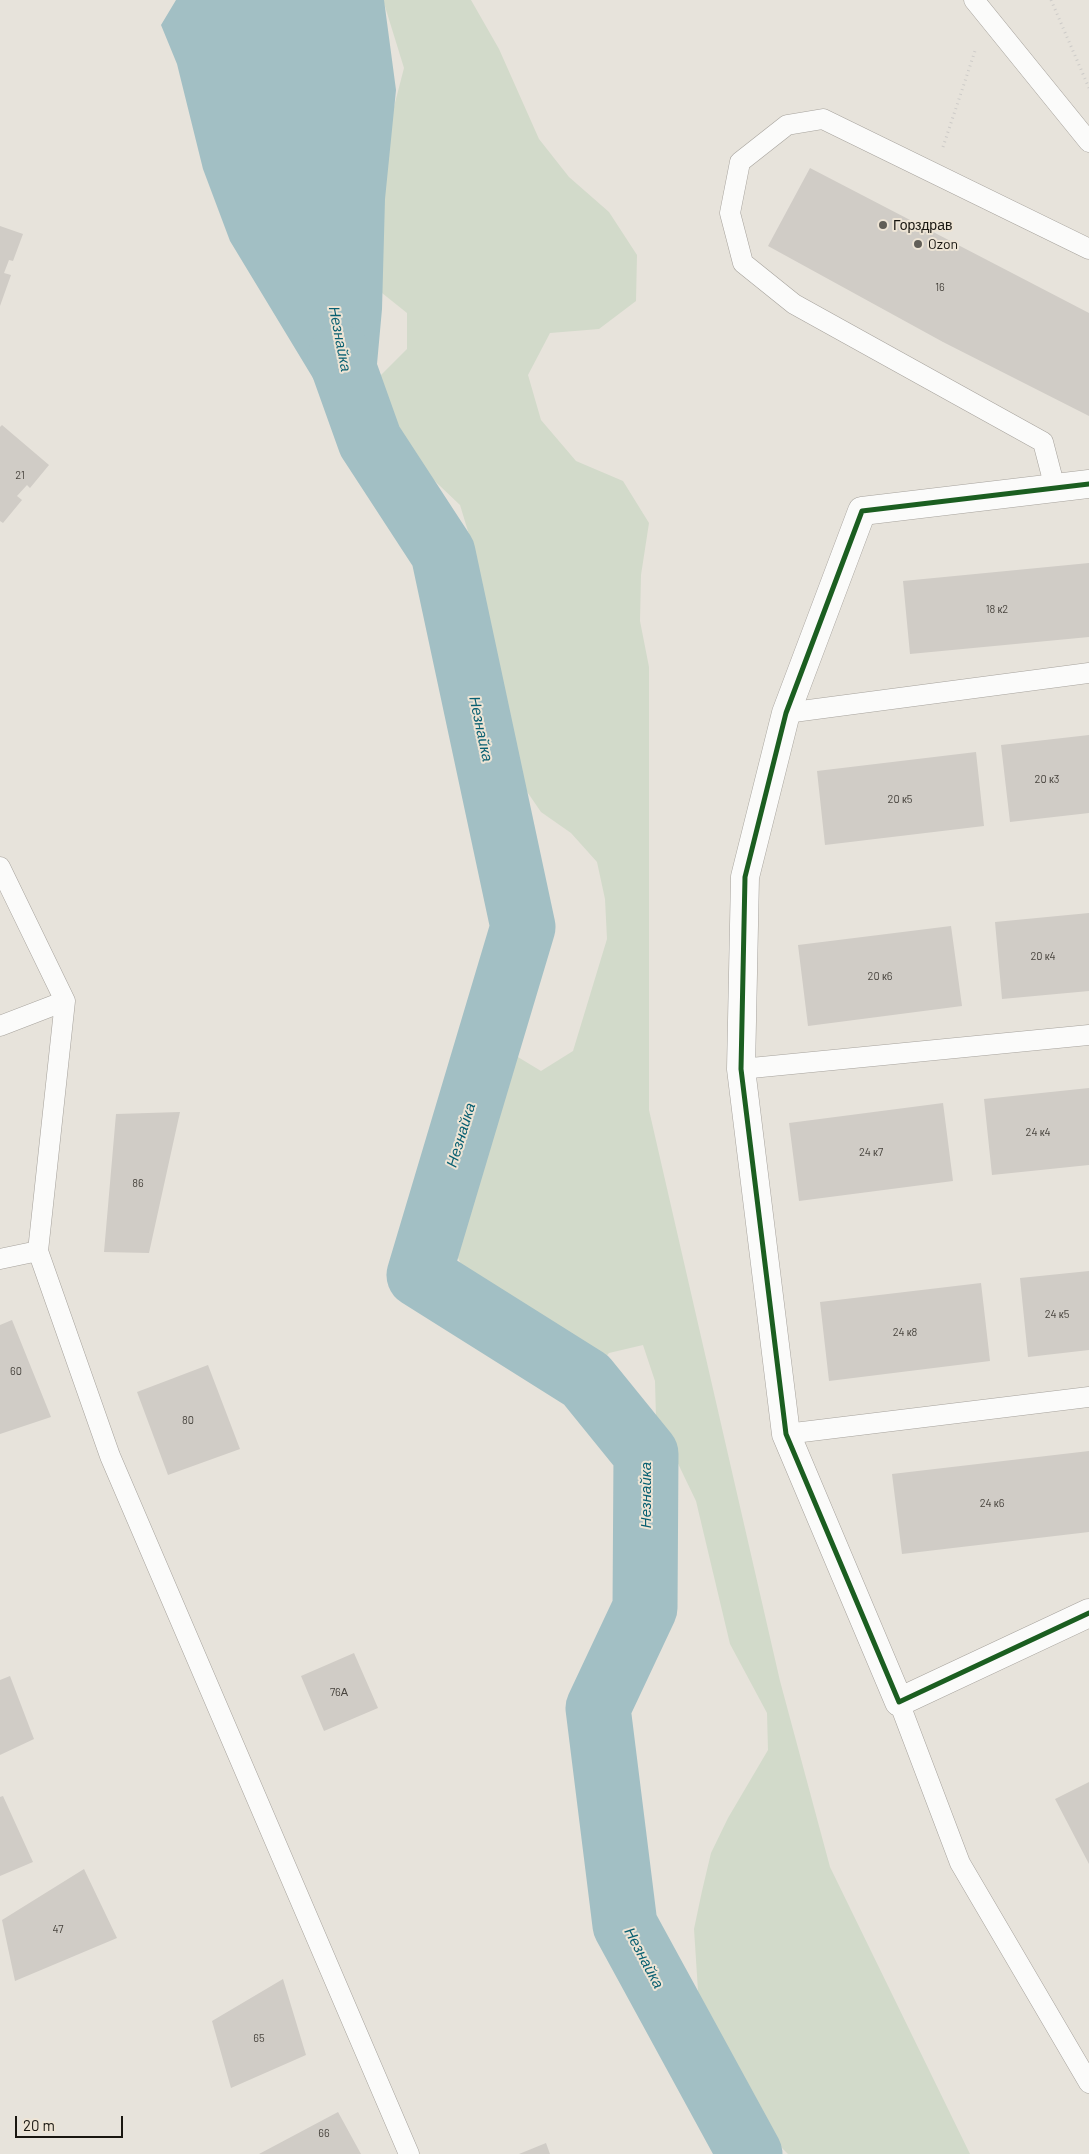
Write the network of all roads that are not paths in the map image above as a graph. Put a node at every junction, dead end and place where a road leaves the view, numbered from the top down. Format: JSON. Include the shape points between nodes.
{"nodes":[{"id":1,"x":980,"y":8,"type":"edge"},
{"id":2,"x":1089,"y":142,"type":"edge"},
{"id":3,"x":1089,"y":249,"type":"edge"},
{"id":4,"x":1089,"y":484,"type":"edge"},
{"id":5,"x":1055,"y":488,"type":"junction"},
{"id":6,"x":1089,"y":673,"type":"edge"},
{"id":7,"x":786,"y":713,"type":"junction"},
{"id":8,"x":0,"y":867,"type":"edge"},
{"id":9,"x":65,"y":1001,"type":"junction"},
{"id":10,"x":0,"y":1026,"type":"edge"},
{"id":11,"x":1089,"y":1035,"type":"edge"},
{"id":12,"x":741,"y":1069,"type":"junction"},
{"id":13,"x":38,"y":1251,"type":"junction"},
{"id":14,"x":0,"y":1259,"type":"edge"},
{"id":15,"x":1089,"y":1397,"type":"edge"},
{"id":16,"x":786,"y":1434,"type":"junction"},
{"id":17,"x":1089,"y":1613,"type":"edge"},
{"id":18,"x":899,"y":1702,"type":"junction"},
{"id":19,"x":1089,"y":2082,"type":"edge"},
{"id":20,"x":410,"y":2154,"type":"edge"}],
"edges":[{"from":1,"to":2,"type":"lane"},
{"from":3,"to":5,"type":"lane","via":[[823,119],[787,125],[740,162],[730,213],[743,263],[794,304],[1043,442]]},
{"from":4,"to":5,"type":"street"},
{"from":5,"to":7,"type":"street","via":[[862,511]]},
{"from":6,"to":7,"type":"lane"},
{"from":7,"to":12,"type":"street","via":[[745,877]]},
{"from":8,"to":9,"type":"lane"},
{"from":9,"to":10,"type":"lane"},
{"from":9,"to":13,"type":"lane"},
{"from":11,"to":12,"type":"lane"},
{"from":12,"to":16,"type":"street"},
{"from":13,"to":14,"type":"lane"},
{"from":13,"to":20,"type":"lane","via":[[110,1456]]},
{"from":15,"to":16,"type":"lane"},
{"from":16,"to":18,"type":"street"},
{"from":17,"to":18,"type":"street"},
{"from":18,"to":19,"type":"lane","via":[[960,1863]]}]}
